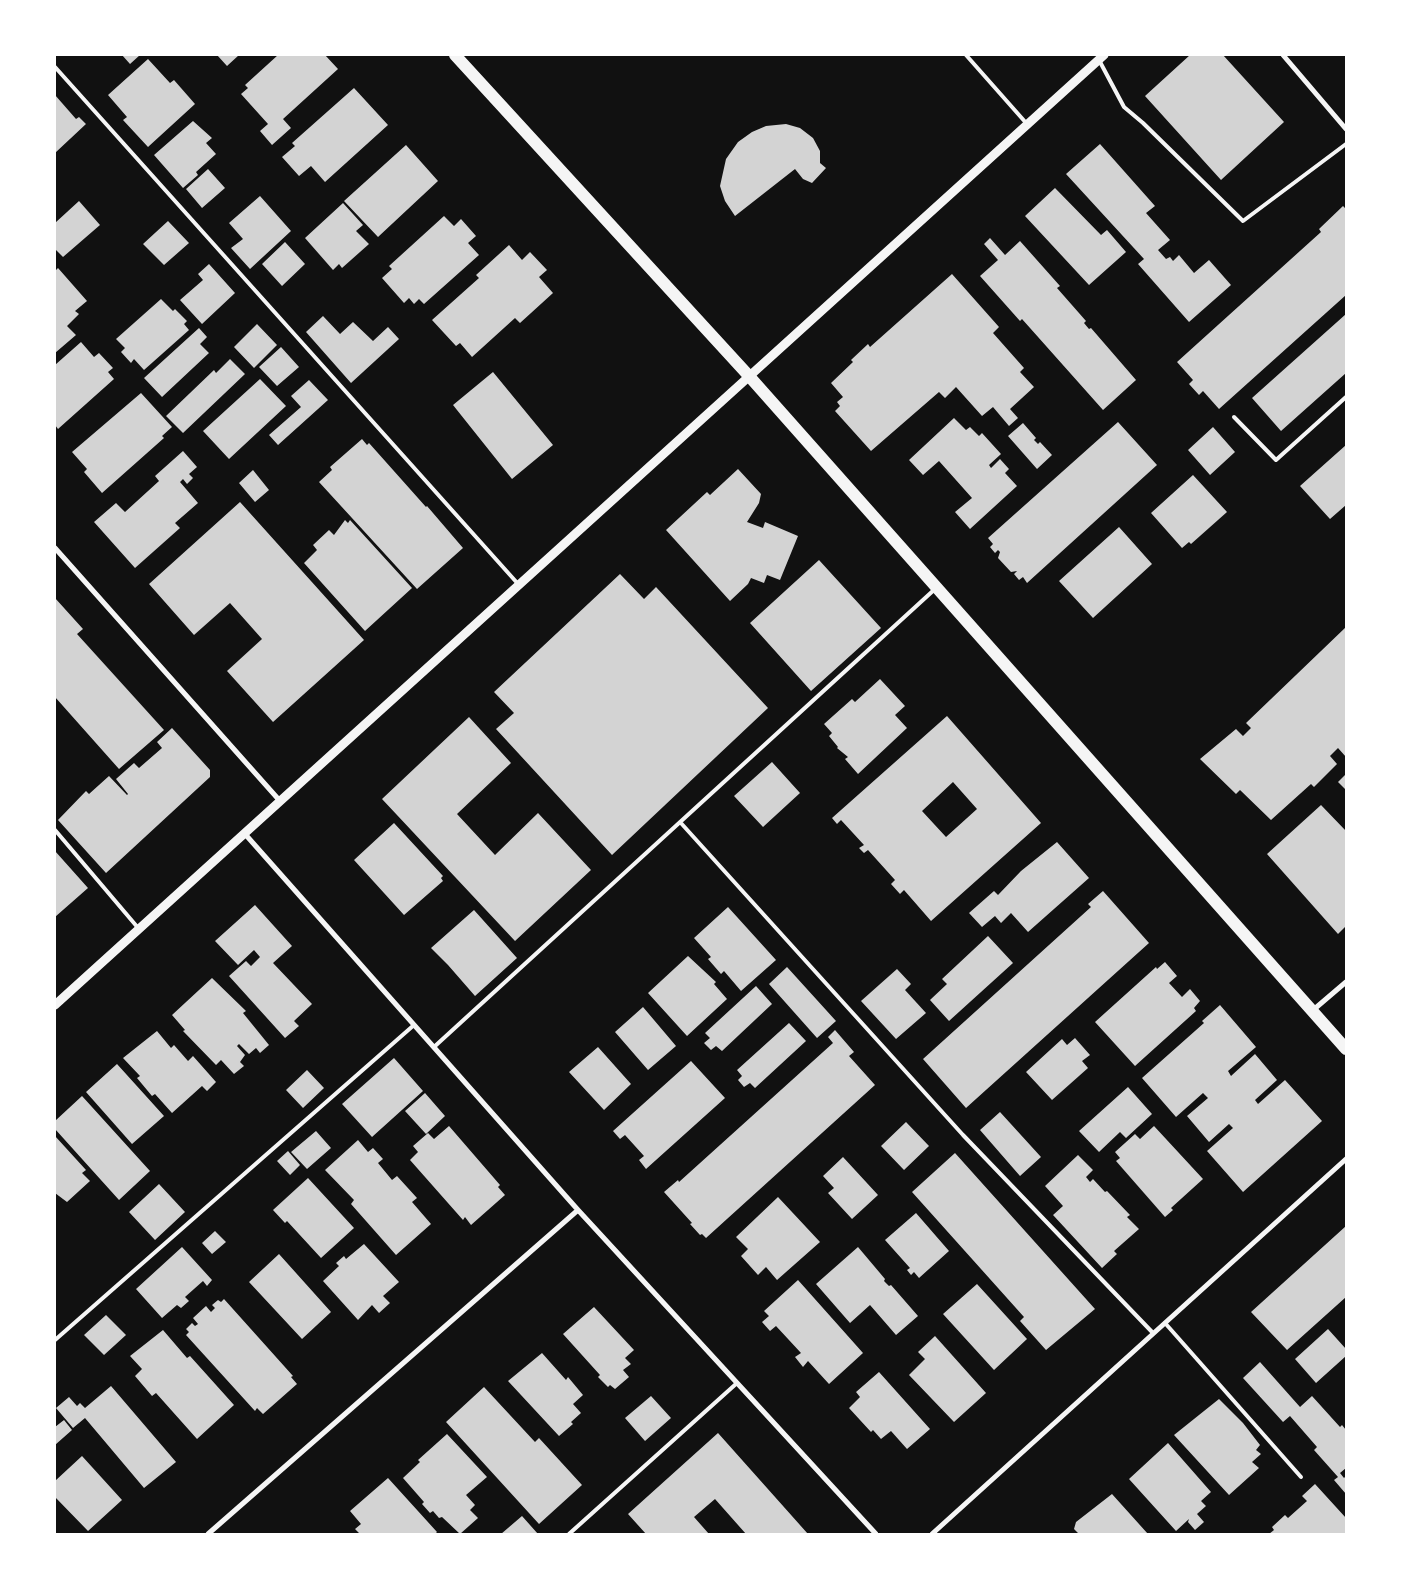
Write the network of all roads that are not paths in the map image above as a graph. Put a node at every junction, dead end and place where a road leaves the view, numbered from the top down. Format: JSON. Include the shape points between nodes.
{"nodes":[{"id":1,"x":454,"y":55,"type":"edge"},
{"id":2,"x":966,"y":55,"type":"edge"},
{"id":3,"x":1283,"y":55,"type":"edge"},
{"id":4,"x":1101,"y":58,"type":"edge"},
{"id":5,"x":55,"y":67,"type":"edge"},
{"id":6,"x":1028,"y":124,"type":"junction"},
{"id":7,"x":1346,"y":129,"type":"edge"},
{"id":8,"x":1346,"y":144,"type":"edge"},
{"id":9,"x":749,"y":376,"type":"junction"},
{"id":10,"x":1346,"y":396,"type":"edge"},
{"id":11,"x":1234,"y":417,"type":"dead end"},
{"id":12,"x":55,"y":548,"type":"edge"},
{"id":13,"x":519,"y":585,"type":"junction"},
{"id":14,"x":936,"y":587,"type":"junction"},
{"id":15,"x":280,"y":801,"type":"junction"},
{"id":16,"x":680,"y":822,"type":"junction"},
{"id":17,"x":55,"y":830,"type":"edge"},
{"id":18,"x":245,"y":834,"type":"junction"},
{"id":19,"x":139,"y":929,"type":"junction"},
{"id":20,"x":1346,"y":982,"type":"edge"},
{"id":21,"x":55,"y":1005,"type":"edge"},
{"id":22,"x":1312,"y":1012,"type":"junction"},
{"id":23,"x":414,"y":1025,"type":"junction"},
{"id":24,"x":434,"y":1047,"type":"junction"},
{"id":25,"x":1346,"y":1049,"type":"edge"},
{"id":26,"x":1346,"y":1159,"type":"edge"},
{"id":27,"x":578,"y":1210,"type":"junction"},
{"id":28,"x":1165,"y":1323,"type":"junction"},
{"id":29,"x":1153,"y":1333,"type":"junction"},
{"id":30,"x":55,"y":1340,"type":"edge"},
{"id":31,"x":737,"y":1383,"type":"junction"},
{"id":32,"x":1302,"y":1477,"type":"dead end"},
{"id":33,"x":208,"y":1534,"type":"edge"},
{"id":34,"x":569,"y":1534,"type":"edge"},
{"id":35,"x":876,"y":1534,"type":"edge"},
{"id":36,"x":932,"y":1534,"type":"edge"}],
"edges":[{"from":1,"to":9,"type":"main road"},
{"from":2,"to":6,"type":"lane"},
{"from":3,"to":7,"type":"street"},
{"from":4,"to":6,"type":"street"},
{"from":4,"to":8,"type":"lane","via":[[1124,108],[1242,221]]},
{"from":5,"to":13,"type":"lane"},
{"from":6,"to":9,"type":"street"},
{"from":9,"to":13,"type":"street"},
{"from":9,"to":14,"type":"main road"},
{"from":10,"to":11,"type":"lane","via":[[1276,460]]},
{"from":12,"to":15,"type":"street"},
{"from":13,"to":15,"type":"street"},
{"from":14,"to":16,"type":"lane"},
{"from":14,"to":22,"type":"main road"},
{"from":15,"to":18,"type":"street"},
{"from":16,"to":24,"type":"lane"},
{"from":16,"to":29,"type":"lane","via":[[963,1135]]},
{"from":17,"to":19,"type":"lane"},
{"from":18,"to":19,"type":"street"},
{"from":18,"to":23,"type":"street"},
{"from":19,"to":21,"type":"street"},
{"from":20,"to":22,"type":"street"},
{"from":22,"to":25,"type":"main road"},
{"from":23,"to":24,"type":"street"},
{"from":23,"to":30,"type":"lane"},
{"from":24,"to":27,"type":"street"},
{"from":26,"to":28,"type":"street"},
{"from":27,"to":31,"type":"street"},
{"from":27,"to":33,"type":"street"},
{"from":28,"to":29,"type":"street"},
{"from":28,"to":32,"type":"lane"},
{"from":29,"to":36,"type":"street"},
{"from":31,"to":34,"type":"lane"},
{"from":31,"to":35,"type":"street"}]}
